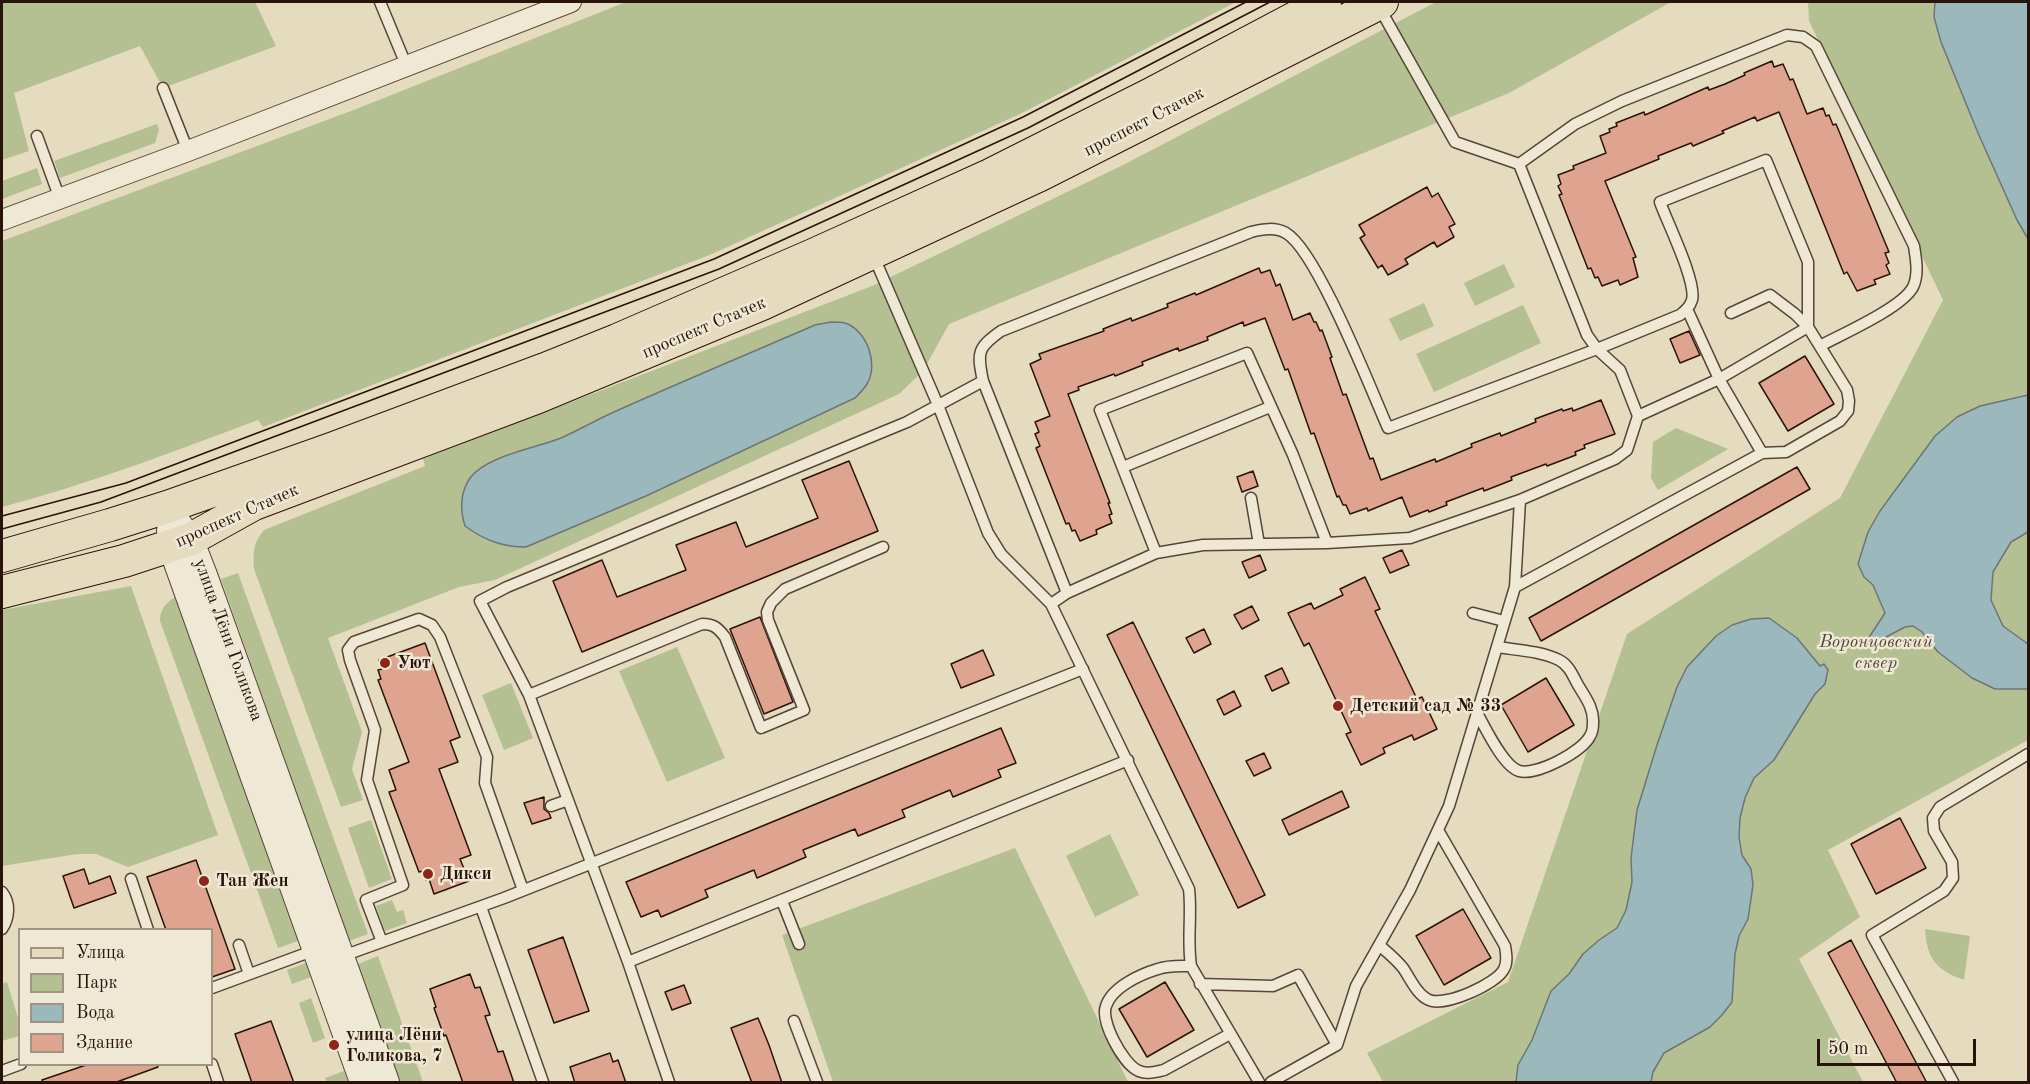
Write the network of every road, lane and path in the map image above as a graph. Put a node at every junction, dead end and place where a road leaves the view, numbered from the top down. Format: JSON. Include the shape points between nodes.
{"nodes":[{"id":1,"x":380,"y":2,"type":"edge"},
{"id":2,"x":571,"y":2,"type":"edge"},
{"id":3,"x":1325,"y":2,"type":"edge"},
{"id":4,"x":1379,"y":3,"type":"edge"},
{"id":5,"x":407,"y":67,"type":"junction"},
{"id":6,"x":163,"y":88,"type":"dead end"},
{"id":7,"x":37,"y":136,"type":"dead end"},
{"id":8,"x":188,"y":151,"type":"junction"},
{"id":9,"x":1519,"y":164,"type":"junction"},
{"id":10,"x":60,"y":199,"type":"junction"},
{"id":11,"x":2,"y":220,"type":"edge"},
{"id":12,"x":873,"y":254,"type":"junction"},
{"id":13,"x":1687,"y":309,"type":"junction"},
{"id":14,"x":1731,"y":313,"type":"dead end"},
{"id":15,"x":1808,"y":327,"type":"junction"},
{"id":16,"x":1820,"y":346,"type":"junction"},
{"id":17,"x":1598,"y":349,"type":"junction"},
{"id":18,"x":1719,"y":379,"type":"junction"},
{"id":19,"x":983,"y":381,"type":"junction"},
{"id":20,"x":938,"y":405,"type":"junction"},
{"id":21,"x":1270,"y":407,"type":"junction"},
{"id":22,"x":1638,"y":416,"type":"junction"},
{"id":23,"x":1762,"y":453,"type":"junction"},
{"id":24,"x":1123,"y":467,"type":"junction"},
{"id":25,"x":1251,"y":498,"type":"dead end"},
{"id":26,"x":1520,"y":501,"type":"junction"},
{"id":27,"x":167,"y":507,"type":"junction"},
{"id":28,"x":180,"y":542,"type":"junction"},
{"id":29,"x":1327,"y":543,"type":"junction"},
{"id":30,"x":1258,"y":544,"type":"junction"},
{"id":31,"x":883,"y":547,"type":"dead end"},
{"id":32,"x":1156,"y":553,"type":"junction"},
{"id":33,"x":2,"y":556,"type":"edge"},
{"id":34,"x":1515,"y":587,"type":"junction"},
{"id":35,"x":2,"y":592,"type":"edge"},
{"id":36,"x":1067,"y":593,"type":"junction"},
{"id":37,"x":1052,"y":604,"type":"junction"},
{"id":38,"x":1473,"y":613,"type":"dead end"},
{"id":39,"x":1504,"y":621,"type":"junction"},
{"id":40,"x":1497,"y":647,"type":"junction"},
{"id":41,"x":1083,"y":669,"type":"junction"},
{"id":42,"x":529,"y":695,"type":"junction"},
{"id":43,"x":1477,"y":713,"type":"junction"},
{"id":44,"x":2028,"y":753,"type":"edge"},
{"id":45,"x":1128,"y":760,"type":"junction"},
{"id":46,"x":568,"y":800,"type":"junction"},
{"id":47,"x":551,"y":806,"type":"dead end"},
{"id":48,"x":1438,"y":830,"type":"junction"},
{"id":49,"x":591,"y":864,"type":"junction"},
{"id":50,"x":131,"y":879,"type":"dead end"},
{"id":51,"x":523,"y":890,"type":"junction"},
{"id":52,"x":2,"y":892,"type":"edge"},
{"id":53,"x":782,"y":901,"type":"junction"},
{"id":54,"x":481,"y":907,"type":"junction"},
{"id":55,"x":147,"y":928,"type":"edge"},
{"id":56,"x":2,"y":929,"type":"edge"},
{"id":57,"x":382,"y":942,"type":"junction"},
{"id":58,"x":799,"y":944,"type":"dead end"},
{"id":59,"x":239,"y":945,"type":"dead end"},
{"id":60,"x":1379,"y":945,"type":"junction"},
{"id":61,"x":329,"y":953,"type":"junction"},
{"id":62,"x":627,"y":962,"type":"junction"},
{"id":63,"x":1191,"y":966,"type":"junction"},
{"id":64,"x":249,"y":974,"type":"junction"},
{"id":65,"x":1200,"y":984,"type":"junction"},
{"id":66,"x":213,"y":988,"type":"edge"},
{"id":67,"x":794,"y":1021,"type":"dead end"},
{"id":68,"x":1230,"y":1034,"type":"junction"},
{"id":69,"x":1337,"y":1045,"type":"junction"},
{"id":70,"x":18,"y":1066,"type":"edge"},
{"id":71,"x":213,"y":1066,"type":"edge"},
{"id":72,"x":2,"y":1071,"type":"edge"},
{"id":73,"x":218,"y":1083,"type":"edge"},
{"id":74,"x":362,"y":1083,"type":"edge"},
{"id":75,"x":387,"y":1083,"type":"edge"},
{"id":76,"x":543,"y":1083,"type":"edge"},
{"id":77,"x":669,"y":1083,"type":"edge"},
{"id":78,"x":817,"y":1083,"type":"edge"},
{"id":79,"x":1258,"y":1083,"type":"edge"},
{"id":80,"x":1271,"y":1083,"type":"edge"},
{"id":81,"x":1953,"y":1083,"type":"edge"}],
"edges":[{"from":1,"to":5,"type":"lane"},
{"from":2,"to":5,"type":"street"},
{"from":3,"to":27,"type":"main road","name":"проспект Стачек","via":[[990,175],[793,264],[545,369]]},
{"from":4,"to":9,"type":"lane","via":[[1455,142]]},
{"from":4,"to":12,"type":"main road","name":"проспект Стачек","via":[[1040,175]]},
{"from":5,"to":8,"type":"street"},
{"from":6,"to":8,"type":"lane"},
{"from":7,"to":10,"type":"lane"},
{"from":8,"to":10,"type":"street"},
{"from":9,"to":16,"type":"lane","via":[[1575,124],[1622,101],[1787,35],[1803,37],[1816,46],[1914,246],[1917,269],[1912,287],[1897,304]]},
{"from":9,"to":17,"type":"lane","via":[[1587,335]]},
{"from":10,"to":11,"type":"street"},
{"from":12,"to":20,"type":"lane"},
{"from":12,"to":28,"type":"main road","name":"проспект Стачек","via":[[538,397],[254,504]]},
{"from":13,"to":15,"type":"lane","via":[[1692,300],[1692,285],[1660,202],[1766,160],[1808,262]]},
{"from":13,"to":17,"type":"lane"},
{"from":13,"to":18,"type":"lane"},
{"from":14,"to":15,"type":"lane","via":[[1770,295]]},
{"from":15,"to":16,"type":"lane"},
{"from":15,"to":18,"type":"lane"},
{"from":16,"to":23,"type":"lane","via":[[1847,390],[1848,411],[1840,421],[1786,452]]},
{"from":17,"to":19,"type":"lane","via":[[1388,428],[1323,282],[1286,233],[1268,228],[1001,331],[984,343],[979,362]]},
{"from":17,"to":22,"type":"lane","via":[[1620,370]]},
{"from":18,"to":22,"type":"lane"},
{"from":18,"to":23,"type":"lane"},
{"from":19,"to":20,"type":"lane"},
{"from":19,"to":36,"type":"lane"},
{"from":20,"to":37,"type":"lane","via":[[988,533],[1008,562]]},
{"from":20,"to":42,"type":"lane","via":[[908,422],[480,601]]},
{"from":21,"to":24,"type":"lane"},
{"from":21,"to":24,"type":"lane","via":[[1247,352],[1100,410]]},
{"from":21,"to":29,"type":"lane"},
{"from":22,"to":26,"type":"lane","via":[[1627,450]]},
{"from":23,"to":34,"type":"lane"},
{"from":24,"to":32,"type":"lane"},
{"from":25,"to":30,"type":"lane"},
{"from":26,"to":29,"type":"lane","via":[[1410,538]]},
{"from":26,"to":34,"type":"lane"},
{"from":27,"to":28,"type":"street","name":"улица Лёни Голикова"},
{"from":27,"to":33,"type":"main road","name":"проспект Стачек"},
{"from":28,"to":35,"type":"main road","name":"проспект Стачек","via":[[124,561]]},
{"from":28,"to":61,"type":"street","name":"улица Лёни Голикова"},
{"from":29,"to":30,"type":"lane"},
{"from":30,"to":32,"type":"lane","via":[[1203,545]]},
{"from":31,"to":42,"type":"lane","via":[[785,589],[771,603],[768,620],[804,710],[760,728],[725,637],[711,624],[702,624]]},
{"from":32,"to":36,"type":"lane"},
{"from":34,"to":39,"type":"lane"},
{"from":36,"to":37,"type":"lane"},
{"from":37,"to":41,"type":"lane"},
{"from":38,"to":39,"type":"lane"},
{"from":39,"to":40,"type":"lane"},
{"from":40,"to":43,"type":"lane"},
{"from":40,"to":43,"type":"lane","via":[[1560,660],[1592,710],[1590,736],[1579,748],[1548,766],[1534,772],[1518,771],[1507,763]]},
{"from":41,"to":45,"type":"lane"},
{"from":41,"to":49,"type":"lane"},
{"from":42,"to":46,"type":"lane"},
{"from":43,"to":48,"type":"lane"},
{"from":44,"to":81,"type":"lane","via":[[1940,807],[1933,818],[1934,831],[1952,862],[1953,878],[1944,891],[1872,935]]},
{"from":45,"to":53,"type":"lane"},
{"from":45,"to":63,"type":"lane","via":[[1189,889]]},
{"from":46,"to":47,"type":"lane"},
{"from":46,"to":49,"type":"lane"},
{"from":48,"to":60,"type":"lane"},
{"from":48,"to":60,"type":"lane","via":[[1504,946],[1504,969],[1497,977],[1454,1000],[1428,1000]]},
{"from":49,"to":51,"type":"lane"},
{"from":49,"to":62,"type":"lane"},
{"from":50,"to":55,"type":"lane"},
{"from":51,"to":54,"type":"lane"},
{"from":51,"to":57,"type":"lane","via":[[485,783],[487,757],[432,625],[419,619],[354,642],[348,650],[350,660],[375,730],[367,780],[404,885],[366,900]]},
{"from":52,"to":56,"type":"lane","via":[[9,912]]},
{"from":53,"to":58,"type":"lane"},
{"from":53,"to":62,"type":"lane"},
{"from":54,"to":57,"type":"lane"},
{"from":54,"to":76,"type":"lane"},
{"from":57,"to":61,"type":"lane"},
{"from":59,"to":64,"type":"lane"},
{"from":60,"to":69,"type":"lane","via":[[1356,986]]},
{"from":61,"to":64,"type":"lane"},
{"from":61,"to":74,"type":"street","name":"улица Лёни Голикова"},
{"from":61,"to":75,"type":"street","name":"улица Лёни Голикова"},
{"from":62,"to":77,"type":"lane"},
{"from":63,"to":65,"type":"lane"},
{"from":63,"to":68,"type":"lane","via":[[1160,968],[1120,988],[1105,1006],[1105,1022],[1129,1065],[1139,1072],[1164,1070]]},
{"from":64,"to":66,"type":"lane"},
{"from":65,"to":68,"type":"lane"},
{"from":65,"to":69,"type":"lane","via":[[1273,986],[1298,975]]},
{"from":67,"to":78,"type":"lane"},
{"from":68,"to":79,"type":"lane"},
{"from":69,"to":80,"type":"lane"},
{"from":70,"to":72,"type":"lane"},
{"from":71,"to":73,"type":"lane"}]}
